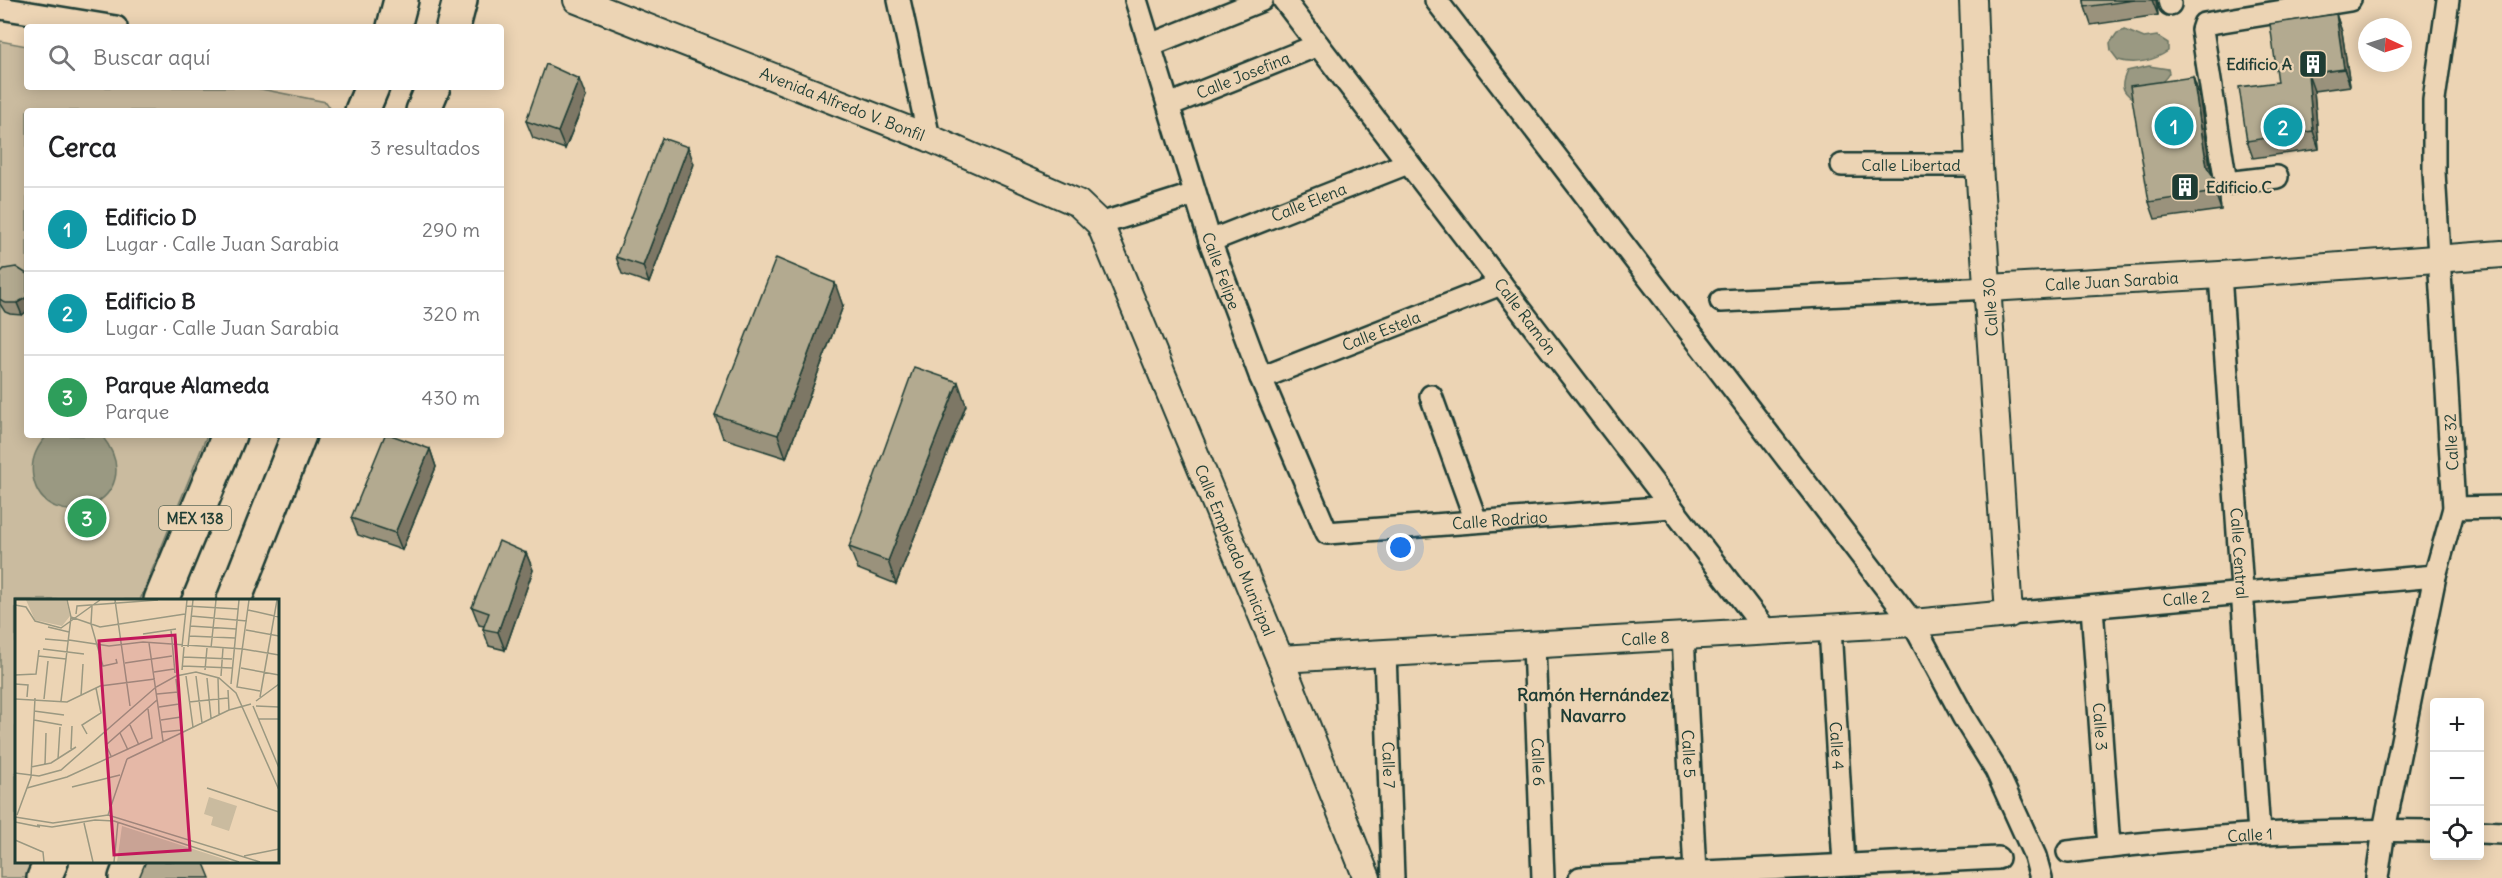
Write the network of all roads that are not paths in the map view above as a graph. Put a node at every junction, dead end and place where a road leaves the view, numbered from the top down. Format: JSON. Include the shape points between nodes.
{"nodes":[{"id":1,"x":401,"y":0,"type":"edge"},
{"id":2,"x":460,"y":0,"type":"edge"},
{"id":3,"x":576,"y":0,"type":"edge"},
{"id":4,"x":899,"y":0,"type":"edge"},
{"id":5,"x":1136,"y":0,"type":"edge"},
{"id":6,"x":1262,"y":0,"type":"edge"},
{"id":7,"x":1284,"y":0,"type":"edge"},
{"id":8,"x":1436,"y":0,"type":"edge"},
{"id":9,"x":1973,"y":0,"type":"edge"},
{"id":10,"x":2344,"y":0,"type":"edge"},
{"id":11,"x":2448,"y":0,"type":"edge"},
{"id":12,"x":0,"y":8,"type":"edge"},
{"id":13,"x":98,"y":24,"type":"edge"},
{"id":14,"x":395,"y":24,"type":"edge"},
{"id":15,"x":454,"y":24,"type":"edge"},
{"id":16,"x":1150,"y":45,"type":"junction"},
{"id":17,"x":1318,"y":45,"type":"junction"},
{"id":18,"x":371,"y":90,"type":"edge"},
{"id":19,"x":431,"y":90,"type":"edge"},
{"id":20,"x":1169,"y":105,"type":"junction"},
{"id":21,"x":363,"y":108,"type":"edge"},
{"id":22,"x":424,"y":108,"type":"edge"},
{"id":23,"x":929,"y":138,"type":"junction"},
{"id":24,"x":1408,"y":163,"type":"junction"},
{"id":25,"x":1842,"y":165,"type":"dead end"},
{"id":26,"x":1979,"y":165,"type":"junction"},
{"id":27,"x":2277,"y":177,"type":"dead end"},
{"id":28,"x":1195,"y":194,"type":"junction"},
{"id":29,"x":1100,"y":224,"type":"junction"},
{"id":30,"x":1210,"y":241,"type":"junction"},
{"id":31,"x":2502,"y":254,"type":"edge"},
{"id":32,"x":2440,"y":260,"type":"junction"},
{"id":33,"x":2220,"y":275,"type":"junction"},
{"id":34,"x":1501,"y":284,"type":"junction"},
{"id":35,"x":1989,"y":288,"type":"junction"},
{"id":36,"x":1721,"y":301,"type":"dead end"},
{"id":37,"x":1261,"y":378,"type":"junction"},
{"id":38,"x":1431,"y":396,"type":"dead end"},
{"id":39,"x":228,"y":438,"type":"edge"},
{"id":40,"x":298,"y":438,"type":"edge"},
{"id":41,"x":1671,"y":507,"type":"junction"},
{"id":42,"x":2502,"y":507,"type":"edge"},
{"id":43,"x":2454,"y":508,"type":"junction"},
{"id":44,"x":1476,"y":521,"type":"junction"},
{"id":45,"x":1327,"y":533,"type":"joint"},
{"id":46,"x":2435,"y":576,"type":"junction"},
{"id":47,"x":2243,"y":593,"type":"junction"},
{"id":48,"x":161,"y":599,"type":"edge"},
{"id":49,"x":234,"y":599,"type":"edge"},
{"id":50,"x":2092,"y":607,"type":"junction"},
{"id":51,"x":2009,"y":614,"type":"junction"},
{"id":52,"x":1913,"y":623,"type":"junction"},
{"id":53,"x":1830,"y":628,"type":"junction"},
{"id":54,"x":1767,"y":632,"type":"junction"},
{"id":55,"x":1683,"y":636,"type":"junction"},
{"id":56,"x":1534,"y":645,"type":"junction"},
{"id":57,"x":1385,"y":653,"type":"junction"},
{"id":58,"x":1280,"y":659,"type":"junction"},
{"id":59,"x":2384,"y":830,"type":"junction"},
{"id":60,"x":2430,"y":831,"type":"edge"},
{"id":61,"x":2259,"y":832,"type":"junction"},
{"id":62,"x":2484,"y":832,"type":"edge"},
{"id":63,"x":2502,"y":833,"type":"edge"},
{"id":64,"x":2109,"y":847,"type":"junction"},
{"id":65,"x":2068,"y":852,"type":"dead end"},
{"id":66,"x":1998,"y":858,"type":"dead end"},
{"id":67,"x":50,"y":863,"type":"edge"},
{"id":68,"x":131,"y":863,"type":"edge"},
{"id":69,"x":1844,"y":864,"type":"junction"},
{"id":70,"x":1695,"y":873,"type":"junction"},
{"id":71,"x":44,"y":878,"type":"edge"},
{"id":72,"x":126,"y":878,"type":"edge"},
{"id":73,"x":1367,"y":878,"type":"edge"},
{"id":74,"x":1393,"y":878,"type":"edge"},
{"id":75,"x":1543,"y":878,"type":"edge"},
{"id":76,"x":1580,"y":878,"type":"edge"},
{"id":77,"x":2041,"y":878,"type":"edge"},
{"id":78,"x":2377,"y":878,"type":"edge"}],
"edges":[{"from":1,"to":14,"type":"main road"},
{"from":2,"to":15,"type":"main road"},
{"from":3,"to":23,"type":"street","name":"Avenida Alfredo V. Bonfil"},
{"from":4,"to":23,"type":"street"},
{"from":5,"to":16,"type":"street","name":"Calle Felipe"},
{"from":6,"to":16,"type":"street"},
{"from":7,"to":17,"type":"street","name":"Calle Ramón"},
{"from":8,"to":52,"type":"street"},
{"from":9,"to":26,"type":"street","name":"Calle 30"},
{"from":10,"to":27,"type":"street","via":[[2204,24],[2226,183]]},
{"from":11,"to":32,"type":"street","name":"Calle 32","via":[[2434,100]]},
{"from":12,"to":13,"type":"street"},
{"from":16,"to":20,"type":"street","name":"Calle Felipe"},
{"from":17,"to":20,"type":"street","name":"Calle Josefina"},
{"from":17,"to":24,"type":"street","name":"Calle Ramón"},
{"from":18,"to":21,"type":"main road"},
{"from":19,"to":22,"type":"main road"},
{"from":20,"to":28,"type":"street","name":"Calle Felipe"},
{"from":23,"to":29,"type":"street","name":"Avenida Alfredo V. Bonfil","via":[[1078,203]]},
{"from":24,"to":30,"type":"street","name":"Calle Elena"},
{"from":24,"to":34,"type":"street","name":"Calle Ramón"},
{"from":25,"to":26,"type":"street","name":"Calle Libertad"},
{"from":26,"to":35,"type":"street","name":"Calle 30"},
{"from":28,"to":29,"type":"street"},
{"from":28,"to":30,"type":"street","name":"Calle Felipe"},
{"from":29,"to":58,"type":"street","name":"Calle Empleado Municipal"},
{"from":30,"to":37,"type":"street","name":"Calle Felipe"},
{"from":31,"to":32,"type":"street","name":"Calle Juan Sarabia"},
{"from":32,"to":33,"type":"street","name":"Calle Juan Sarabia"},
{"from":32,"to":43,"type":"street","name":"Calle 32"},
{"from":33,"to":35,"type":"street","name":"Calle Juan Sarabia"},
{"from":33,"to":47,"type":"street","name":"Calle Central"},
{"from":34,"to":37,"type":"street","name":"Calle Estela"},
{"from":34,"to":41,"type":"street","name":"Calle Ramón"},
{"from":35,"to":36,"type":"street","name":"Calle Juan Sarabia"},
{"from":35,"to":51,"type":"street","name":"Calle 30"},
{"from":37,"to":45,"type":"street","name":"Calle Felipe"},
{"from":38,"to":44,"type":"street"},
{"from":39,"to":48,"type":"main road","number":"MEX 138"},
{"from":40,"to":49,"type":"main road"},
{"from":41,"to":44,"type":"street","name":"Calle Rodrigo"},
{"from":41,"to":54,"type":"street","name":"Calle Ramón"},
{"from":42,"to":43,"type":"street"},
{"from":43,"to":46,"type":"street","name":"Calle 32"},
{"from":44,"to":45,"type":"street","name":"Calle Rodrigo"},
{"from":46,"to":47,"type":"street","name":"Calle 2"},
{"from":46,"to":59,"type":"street","name":"Calle 32"},
{"from":47,"to":50,"type":"street","name":"Calle 2"},
{"from":47,"to":61,"type":"street","name":"Calle Central"},
{"from":50,"to":51,"type":"street","name":"Calle 2"},
{"from":50,"to":64,"type":"street","name":"Calle 3"},
{"from":51,"to":52,"type":"street","name":"Calle 8"},
{"from":52,"to":53,"type":"street","name":"Calle 8"},
{"from":52,"to":77,"type":"street","via":[[1996,770]]},
{"from":53,"to":54,"type":"street","name":"Calle 8"},
{"from":53,"to":69,"type":"street","name":"Calle 4"},
{"from":54,"to":55,"type":"street","name":"Calle 8"},
{"from":55,"to":56,"type":"street","name":"Calle 8"},
{"from":55,"to":70,"type":"street","name":"Calle 5"},
{"from":56,"to":57,"type":"street","name":"Calle 8"},
{"from":56,"to":75,"type":"street","name":"Calle 6"},
{"from":57,"to":58,"type":"street","name":"Calle 8"},
{"from":57,"to":74,"type":"street","name":"Calle 7"},
{"from":58,"to":73,"type":"street","name":"Calle Empleado Municipal"},
{"from":59,"to":60,"type":"street","name":"Calle 1"},
{"from":59,"to":61,"type":"street","name":"Calle 1"},
{"from":59,"to":78,"type":"street","name":"Calle 32"},
{"from":61,"to":64,"type":"street","name":"Calle 1"},
{"from":62,"to":63,"type":"street"},
{"from":64,"to":65,"type":"street","name":"Calle 1"},
{"from":66,"to":69,"type":"street"},
{"from":67,"to":71,"type":"main road"},
{"from":68,"to":72,"type":"main road"},
{"from":69,"to":70,"type":"street"},
{"from":70,"to":76,"type":"street"}]}
